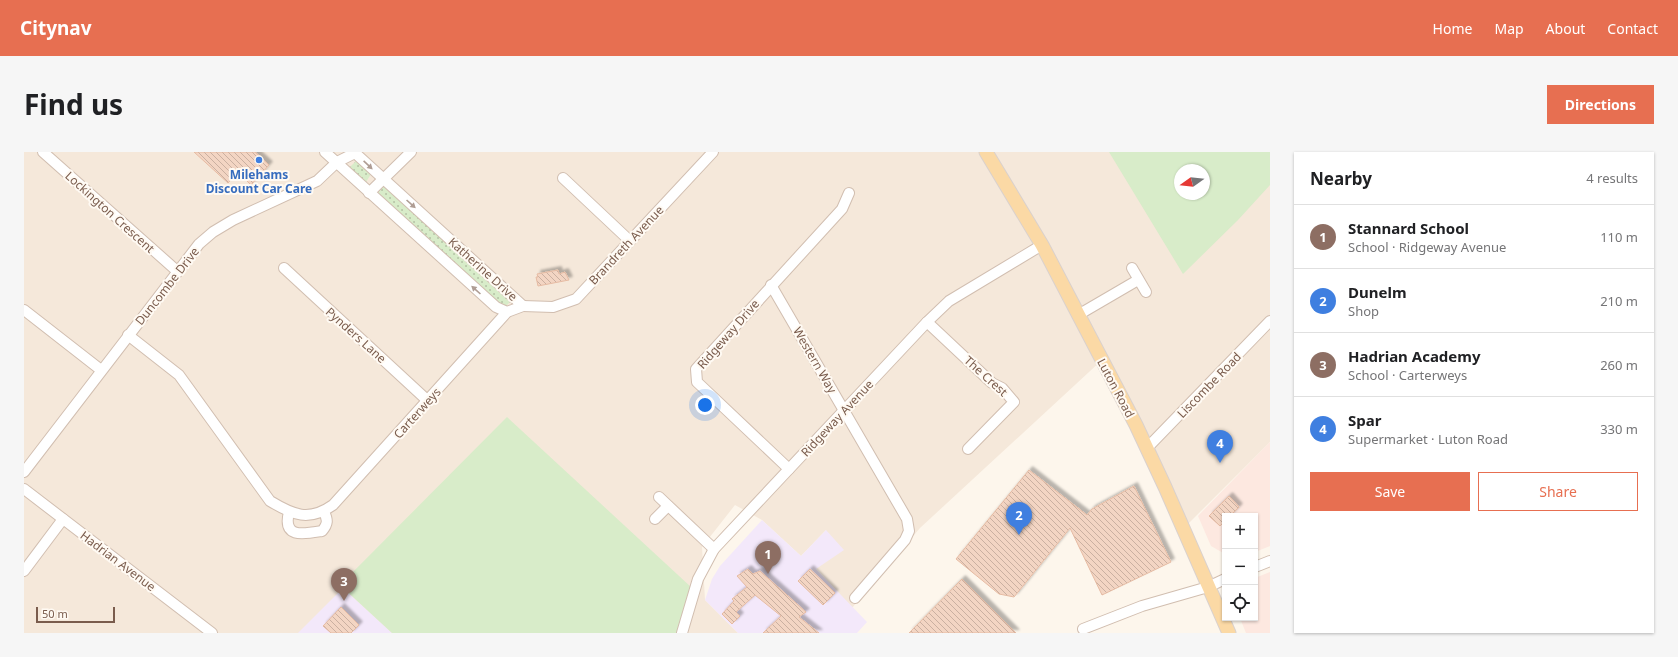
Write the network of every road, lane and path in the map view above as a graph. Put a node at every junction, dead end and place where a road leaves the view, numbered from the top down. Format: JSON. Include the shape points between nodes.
{"nodes":[{"id":1,"x":44,"y":152,"type":"edge"},
{"id":2,"x":326,"y":152,"type":"edge"},
{"id":3,"x":411,"y":152,"type":"edge"},
{"id":4,"x":713,"y":152,"type":"edge"},
{"id":5,"x":986,"y":152,"type":"edge"},
{"id":6,"x":354,"y":153,"type":"edge"},
{"id":7,"x":337,"y":162,"type":"junction"},
{"id":8,"x":383,"y":178,"type":"junction"},
{"id":9,"x":563,"y":178,"type":"dead end"},
{"id":10,"x":369,"y":193,"type":"junction"},
{"id":11,"x":849,"y":193,"type":"dead end"},
{"id":12,"x":630,"y":241,"type":"junction"},
{"id":13,"x":1042,"y":245,"type":"junction"},
{"id":14,"x":284,"y":268,"type":"dead end"},
{"id":15,"x":1132,"y":268,"type":"dead end"},
{"id":16,"x":176,"y":271,"type":"junction"},
{"id":17,"x":1138,"y":280,"type":"junction"},
{"id":18,"x":771,"y":285,"type":"junction"},
{"id":19,"x":1146,"y":292,"type":"dead end"},
{"id":20,"x":523,"y":306,"type":"junction"},
{"id":21,"x":24,"y":310,"type":"edge"},
{"id":22,"x":507,"y":312,"type":"junction"},
{"id":23,"x":1078,"y":315,"type":"junction"},
{"id":24,"x":1270,"y":321,"type":"edge"},
{"id":25,"x":927,"y":322,"type":"junction"},
{"id":26,"x":128,"y":335,"type":"junction"},
{"id":27,"x":101,"y":370,"type":"junction"},
{"id":28,"x":428,"y":401,"type":"junction"},
{"id":29,"x":844,"y":410,"type":"junction"},
{"id":30,"x":1147,"y":448,"type":"junction"},
{"id":31,"x":968,"y":449,"type":"dead end"},
{"id":32,"x":789,"y":469,"type":"junction"},
{"id":33,"x":24,"y":472,"type":"edge"},
{"id":34,"x":24,"y":489,"type":"edge"},
{"id":35,"x":659,"y":497,"type":"dead end"},
{"id":36,"x":668,"y":506,"type":"junction"},
{"id":37,"x":289,"y":512,"type":"junction"},
{"id":38,"x":324,"y":512,"type":"junction"},
{"id":39,"x":63,"y":519,"type":"junction"},
{"id":40,"x":655,"y":519,"type":"dead end"},
{"id":41,"x":714,"y":549,"type":"junction"},
{"id":42,"x":1270,"y":561,"type":"edge"},
{"id":43,"x":1258,"y":566,"type":"edge"},
{"id":44,"x":24,"y":571,"type":"edge"},
{"id":45,"x":1222,"y":581,"type":"edge"},
{"id":46,"x":1208,"y":586,"type":"junction"},
{"id":47,"x":855,"y":598,"type":"dead end"},
{"id":48,"x":1084,"y":628,"type":"dead end"},
{"id":49,"x":212,"y":633,"type":"edge"},
{"id":50,"x":682,"y":633,"type":"edge"},
{"id":51,"x":1229,"y":633,"type":"edge"}],
"edges":[{"from":1,"to":16,"type":"street","name":"Lockington Crescent"},
{"from":2,"to":7,"type":"street","name":"Katherine Drive"},
{"from":3,"to":8,"type":"street"},
{"from":4,"to":12,"type":"street","name":"Brandreth Avenue"},
{"from":5,"to":13,"type":"main road","name":"Luton Road"},
{"from":6,"to":7,"type":"street","name":"Duncombe Drive"},
{"from":6,"to":8,"type":"street","name":"Katherine Drive","one_way":true},
{"from":7,"to":10,"type":"street","name":"Katherine Drive"},
{"from":7,"to":16,"type":"street","name":"Duncombe Drive","via":[[317,181],[213,232]]},
{"from":8,"to":10,"type":"street"},
{"from":8,"to":20,"type":"street","name":"Katherine Drive","one_way":true},
{"from":9,"to":12,"type":"street"},
{"from":22,"to":10,"type":"street","name":"Katherine Drive","one_way":true,"via":[[496,307]]},
{"from":11,"to":18,"type":"street","name":"Ridgeway Drive","via":[[842,208]]},
{"from":12,"to":20,"type":"street","name":"Brandreth Avenue","via":[[576,299],[553,307]]},
{"from":13,"to":23,"type":"main road","name":"Luton Road"},
{"from":13,"to":25,"type":"street","name":"Ridgeway Avenue","via":[[949,301]]},
{"from":14,"to":28,"type":"street","name":"Pynders Lane"},
{"from":15,"to":17,"type":"street"},
{"from":16,"to":26,"type":"street","name":"Duncombe Drive"},
{"from":17,"to":19,"type":"street"},
{"from":17,"to":23,"type":"street"},
{"from":18,"to":29,"type":"street","name":"Western Way"},
{"from":18,"to":32,"type":"street","name":"Ridgeway Drive","via":[[696,369],[697,382]]},
{"from":20,"to":22,"type":"street","name":"Katherine Drive"},
{"from":21,"to":27,"type":"street"},
{"from":22,"to":28,"type":"street","name":"Carterweys"},
{"from":23,"to":30,"type":"main road","name":"Luton Road"},
{"from":24,"to":30,"type":"street","name":"Liscombe Road"},
{"from":25,"to":29,"type":"street","name":"Ridgeway Avenue"},
{"from":25,"to":31,"type":"street","name":"The Crest","via":[[992,383],[1002,388],[1014,402]]},
{"from":26,"to":27,"type":"street","name":"Duncombe Drive"},
{"from":26,"to":37,"type":"street","via":[[179,375],[270,501]]},
{"from":27,"to":33,"type":"street","name":"Duncombe Drive"},
{"from":28,"to":38,"type":"street","name":"Carterweys"},
{"from":29,"to":32,"type":"street","name":"Ridgeway Avenue"},
{"from":29,"to":47,"type":"street","name":"Western Way","via":[[907,519],[909,531],[905,540]]},
{"from":30,"to":46,"type":"main road","name":"Luton Road"},
{"from":32,"to":41,"type":"street","name":"Ridgeway Avenue"},
{"from":34,"to":39,"type":"street","name":"Hadrian Avenue"},
{"from":35,"to":36,"type":"street"},
{"from":36,"to":40,"type":"street"},
{"from":36,"to":41,"type":"street"},
{"from":37,"to":38,"type":"street","via":[[305,515]]},
{"from":37,"to":38,"type":"street","via":[[287,523],[290,531],[296,534],[322,531],[327,526]]},
{"from":39,"to":44,"type":"street"},
{"from":39,"to":49,"type":"street","name":"Hadrian Avenue"},
{"from":41,"to":50,"type":"street","name":"Ridgeway Avenue","via":[[698,579]]},
{"from":42,"to":43,"type":"street"},
{"from":45,"to":46,"type":"street"},
{"from":46,"to":48,"type":"street","via":[[1142,606]]},
{"from":46,"to":51,"type":"main road","name":"Luton Road"}]}
